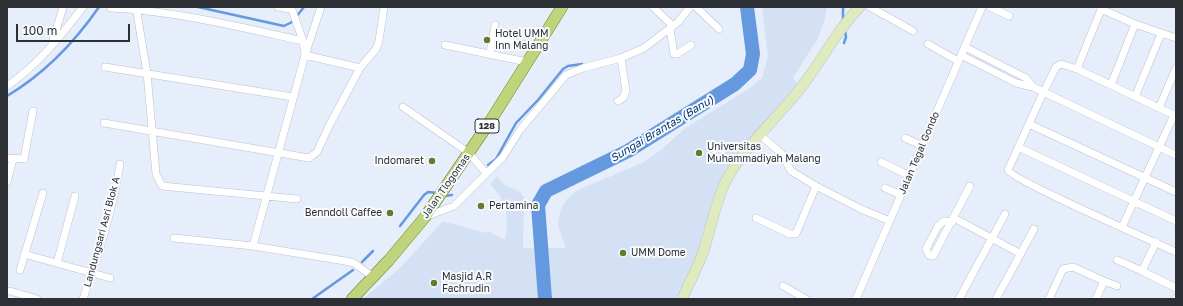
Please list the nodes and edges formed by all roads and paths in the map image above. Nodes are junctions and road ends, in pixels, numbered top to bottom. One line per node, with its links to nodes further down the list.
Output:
1 (63, 7): 33 (street)
2 (83, 7): 33 (street)
3 (278, 7): 17 (street)
4 (321, 7): 35 (street)
5 (384, 7): 40 (street)
6 (562, 7): 31 (main road, Jalan Tlogomas)
7 (653, 7): 19 (street)
8 (690, 7): 19 (street)
9 (696, 7): 22 (street)
10 (860, 7): 58 (main road)
11 (870, 7): 23 (street)
12 (982, 7): 32 (street, Jalan Tegal Gondo)
13 (990, 7): 18 (street)
14 (111, 8): 15 (street)
15 (137, 8): 27 (street); 43 (street)
16 (1102, 8): 20 (street); 42 (street)
17 (291, 9): 27 (street)
18 (1009, 16)
19 (669, 23): 30 (street); 36 (street)
20 (1135, 24): 24 (street); 44 (street)
21 (495, 25): 25 (street)
22 (719, 29)
23 (912, 31)
24 (1161, 34): 26 (street); 48 (street)
25 (494, 38): 31 (street); 34 (street)
26 (1176, 38)
27 (303, 41): 35 (street)
28 (928, 44): 37 (street)
29 (446, 45): 34 (street)
30 (691, 45)
31 (536, 47): 38 (main road, Jalan Tlogomas)
32 (965, 47): 37 (street, Jalan Tegal Gondo); 46 (street)
33 (51, 48): 45 (street)
34 (490, 53): 38 (street)
35 (305, 55): 40 (street); 49 (street)
36 (621, 58): 50 (street); 69 (street)
37 (959, 58): 46 (street); 60 (street, Jalan Tegal Gondo)
38 (527, 62): 64 (main road, Jalan Tlogomas / 128)
39 (105, 67): 43 (street)
40 (360, 68): 63 (street)
41 (1176, 68): 52 (street)
42 (1077, 69): 44 (street); 47 (street)
43 (147, 73): 49 (street); 57 (street)
44 (1111, 85): 48 (street)
45 (7, 86)
46 (1033, 87): 47 (street)
47 (1042, 93): 56 (street); 62 (street)
48 (1135, 97): 52 (street)
49 (293, 98): 63 (street)
50 (618, 101)
51 (403, 107): 64 (street)
52 (1160, 108): 54 (street)
53 (33, 111): 66 (street)
54 (1175, 115): 62 (street)
55 (104, 123): 57 (street)
56 (1029, 124): 61 (street); 71 (street)
57 (154, 132): 63 (street); 78 (street)
58 (760, 135): 73 (street); 113 (main road)
59 (905, 138): 60 (street)
60 (923, 146): 70 (street, Jalan Tegal Gondo)
61 (1018, 147): 82 (street); 89 (street)
62 (1160, 147): 65 (street); 71 (street)
63 (278, 152): 78 (street)
64 (469, 153): 69 (street); 84 (main road, Jalan Tlogomas / 128)
65 (1176, 155)
66 (10, 158): 72 (street)
67 (881, 162): 70 (street)
68 (120, 164): 102 (street, Landungsari Asri Blok A)
69 (486, 173): 84 (street)
70 (910, 176): 79 (street, Jalan Tegal Gondo)
71 (1145, 178): 76 (street); 82 (street)
72 (7, 182)
73 (816, 186): 85 (street); 88 (street)
74 (970, 186): 86 (street)
75 (885, 188): 79 (street)
76 (1176, 192)
77 (42, 193): 96 (street)
78 (265, 195): 81 (street); 94 (street)
79 (901, 195): 88 (street, Jalan Tegal Gondo)
80 (75, 196): 99 (street)
81 (296, 199)
82 (1133, 201): 87 (street); 89 (street)
83 (1005, 214): 92 (street)
84 (425, 217): 103 (main road, Jalan Tlogomas / 128)
85 (756, 218)
86 (953, 220): 86 (street); 92 (street)
87 (1176, 221)
88 (890, 222): 115 (street, Jalan Tegal Gondo)
89 (1122, 227): 93 (street)
90 (1034, 229): 97 (street)
91 (174, 238): 94 (street)
92 (991, 238): 97 (street); 116 (street)
93 (1156, 242): 95 (street); 101 (street)
94 (253, 246): 103 (street)
95 (1176, 252)
96 (24, 254): 99 (street); 100 (street)
97 (1021, 254): 117 (street)
98 (1117, 260): 101 (street)
99 (57, 263): 102 (street)
100 (20, 270)
101 (1142, 271): 108 (street)
102 (92, 274): 104 (street); 111 (street, Landungsari Asri Blok A)
103 (373, 277): 112 (main road, Jalan Tlogomas / 128)
104 (110, 278)
105 (1104, 281): 107 (street); 118 (street); 119 (street)
106 (783, 286): 114 (street)
107 (1117, 286)
108 (1176, 288)
109 (10, 291): 110 (street)
110 (37, 299)
111 (83, 299)
112 (352, 299)
113 (682, 299)
114 (806, 299)
115 (856, 299)
116 (959, 299)
117 (996, 299)
118 (1049, 299)
119 (1096, 299)

